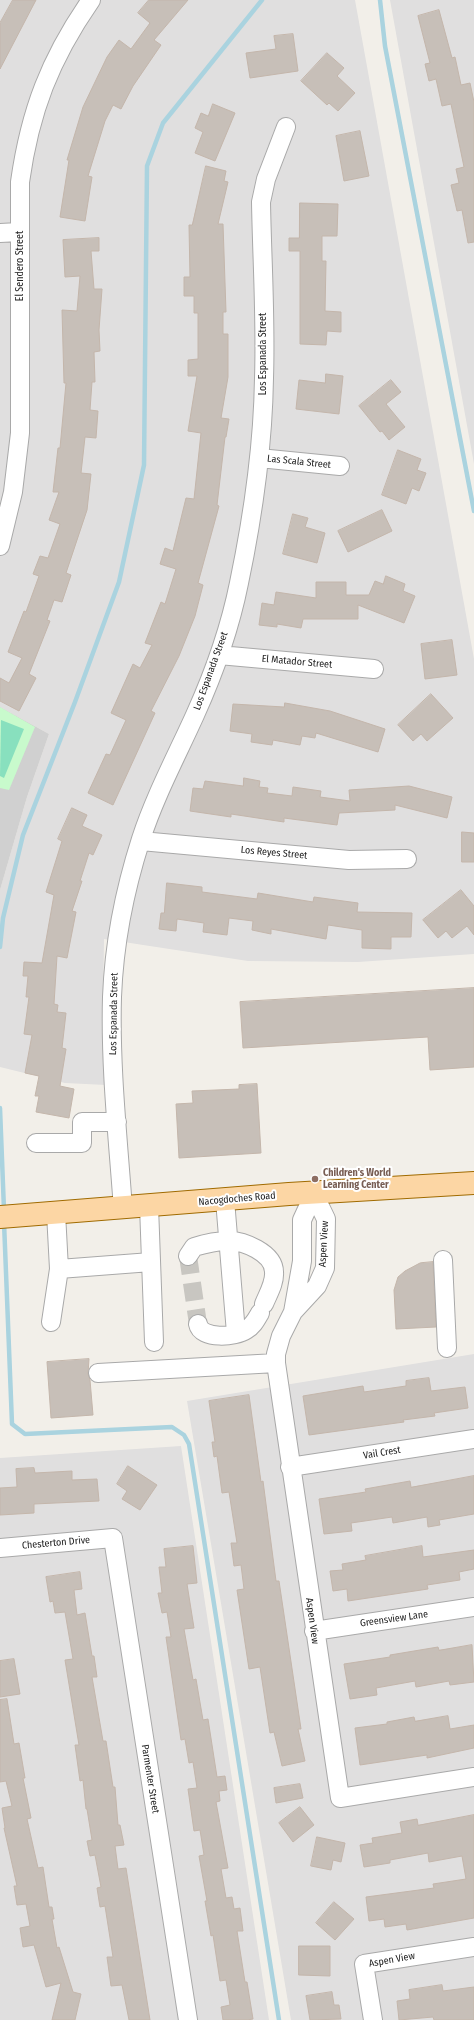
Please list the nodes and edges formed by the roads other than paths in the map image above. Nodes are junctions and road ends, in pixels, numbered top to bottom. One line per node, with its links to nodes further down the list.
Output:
1 (91, 0): 3 (street, El Sendero Street)
2 (286, 127): 5 (street, Los Espanada Street)
3 (19, 232): 4 (street); 7 (street, El Sendero Street)
4 (0, 233)
5 (259, 458): 6 (street, Las Scala Street); 8 (street, Los Espanada Street)
6 (340, 466)
7 (0, 546)
8 (219, 655): 9 (street, El Matador Street); 10 (street, Los Espanada Street)
9 (374, 669)
10 (141, 840): 11 (street, Los Reyes Street); 12 (street, Los Espanada Street)
11 (407, 859)
12 (117, 1122): 13 (street); 18 (street, Los Espanada Street)
13 (36, 1143)
14 (474, 1183): 15 (main road, Nacogdoches Road)
15 (314, 1194): 16 (main road, Nacogdoches Road); 26 (street, Aspen View); 26 (street, Aspen View)
16 (225, 1200): 17 (main road, Nacogdoches Road); 21 (street)
17 (149, 1206): 18 (main road, Nacogdoches Road); 24 (street)
18 (123, 1208): 19 (main road, Nacogdoches Road)
19 (49, 1213): 20 (main road, Nacogdoches Road); 25 (street)
20 (0, 1217)
21 (228, 1240): 22 (street); 27 (street); 27 (street)
22 (188, 1256)
23 (443, 1260): 31 (street)
24 (151, 1262): 25 (street); 30 (street)
25 (59, 1269): 28 (street)
26 (293, 1312): 32 (street, Aspen View)
27 (254, 1315): 29 (street)
28 (51, 1322)
29 (198, 1324)
30 (154, 1342)
31 (447, 1348)
32 (276, 1364): 33 (street); 35 (street, Aspen View)
33 (98, 1373)
34 (474, 1439): 35 (street, Vail Crest)
35 (290, 1467): 39 (street, Aspen View)
36 (113, 1538): 37 (street, Chesterton Drive); 42 (street, Parmenter Street)
37 (0, 1548)
38 (474, 1607): 39 (street, Greensview Lane)
39 (314, 1630): 40 (street, Aspen View)
40 (474, 1777)
41 (474, 1947): 43 (street, Aspen View)
42 (188, 2020)
43 (373, 2020)

